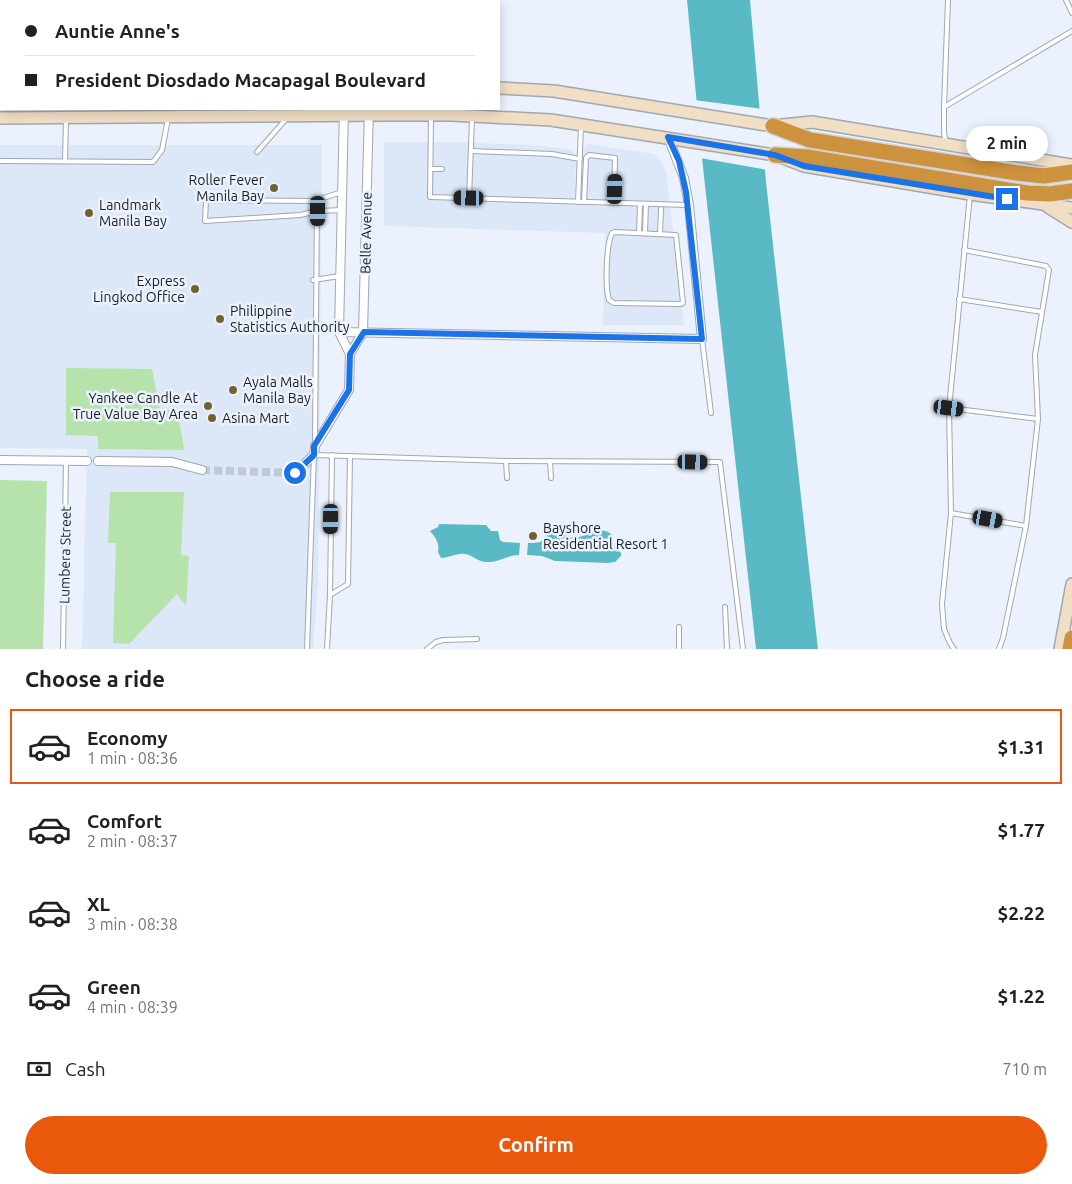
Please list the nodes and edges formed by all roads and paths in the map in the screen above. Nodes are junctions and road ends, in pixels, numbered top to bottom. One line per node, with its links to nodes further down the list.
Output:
1 (948, 0): 6 (lane)
2 (1066, 0): 3 (lane)
3 (1072, 13)
4 (1072, 31): 6 (lane)
5 (500, 88): 16 (main road)
6 (944, 107): 18 (lane)
7 (344, 112): 8 (main road); 9 (main road); 32 (street, Belle Avenue)
8 (369, 112): 10 (main road); 57 (street, Belle Avenue)
9 (290, 115): 12 (main road); 20 (lane)
10 (432, 115): 11 (main road); 26 (lane)
11 (472, 116): 15 (main road); 19 (lane)
12 (168, 117): 14 (main road); 24 (lane)
13 (0, 118): 14 (main road)
14 (66, 118): 24 (lane)
15 (582, 124): 17 (main road); 22 (lane)
16 (770, 126): 18 (main road); 30 (highway)
17 (668, 137): 21 (main road); 41 (street)
18 (946, 143): 25 (main road)
19 (471, 151): 22 (lane); 29 (lane)
20 (257, 152)
21 (773, 155): 31 (highway); 33 (main road)
22 (580, 159): 36 (lane)
23 (0, 160): 24 (lane)
24 (65, 161)
25 (1072, 164)
26 (431, 169): 27 (lane); 34 (lane)
27 (442, 169)
28 (463, 170): 29 (lane)
29 (470, 170): 34 (lane)
30 (1072, 172)
31 (1072, 191)
32 (342, 192): 35 (lane); 45 (street, Belle Avenue)
33 (970, 194): 42 (main road); 51 (lane)
34 (469, 198): 36 (lane)
35 (318, 200): 46 (lane); 46 (lane)
36 (578, 202): 37 (lane)
37 (584, 202): 38 (lane); 38 (lane)
38 (614, 203): 39 (lane)
39 (640, 204): 40 (lane); 48 (lane)
40 (646, 204): 41 (lane); 49 (lane)
41 (689, 205): 58 (street)
42 (1045, 205): 43 (main road); 47 (main road)
43 (1072, 208)
44 (660, 209): 50 (lane)
45 (342, 210): 46 (lane); 52 (street, Belle Avenue)
46 (318, 211): 53 (lane)
47 (1072, 222)
48 (639, 233): 49 (lane); 50 (lane)
49 (645, 233): 50 (lane)
50 (660, 234)
51 (964, 250): 54 (lane); 55 (lane)
52 (340, 276): 53 (lane); 56 (street, Belle Avenue)
53 (315, 280): 63 (lane)
54 (959, 299): 55 (lane); 60 (lane)
55 (1042, 312): 62 (lane)
56 (339, 332): 57 (street); 59 (street, Belle Avenue)
57 (364, 332): 58 (street); 59 (street)
58 (702, 339): 61 (lane)
59 (350, 354): 63 (street, Belle Avenue)
60 (949, 408): 62 (lane); 77 (lane)
61 (711, 413)
62 (1038, 419): 78 (lane)
63 (314, 446): 64 (street)
64 (314, 455): 65 (lane); 74 (street); 86 (lane)
65 (332, 455): 66 (lane); 80 (lane)
66 (350, 456): 71 (lane); 80 (lane)
67 (0, 460): 68 (street)
68 (66, 461): 69 (street); 85 (lane, Lumbera Street)
69 (87, 461)
70 (98, 461): 73 (street)
71 (506, 461): 72 (lane); 75 (lane)
72 (550, 461): 76 (lane); 91 (lane)
73 (202, 470)
74 (295, 473)
75 (506, 478)
76 (552, 478)
77 (950, 513): 78 (lane); 92 (lane)
78 (1026, 526): 93 (lane)
79 (1072, 584): 84 (main road)
80 (330, 595): 87 (lane)
81 (725, 607): 90 (lane)
82 (679, 627): 89 (lane)
83 (477, 639): 88 (lane)
84 (1068, 645)
85 (63, 649)
86 (307, 649)
87 (327, 649)
88 (426, 649)
89 (679, 649)
90 (727, 649)
91 (743, 649)
92 (954, 649)
93 (999, 649)

